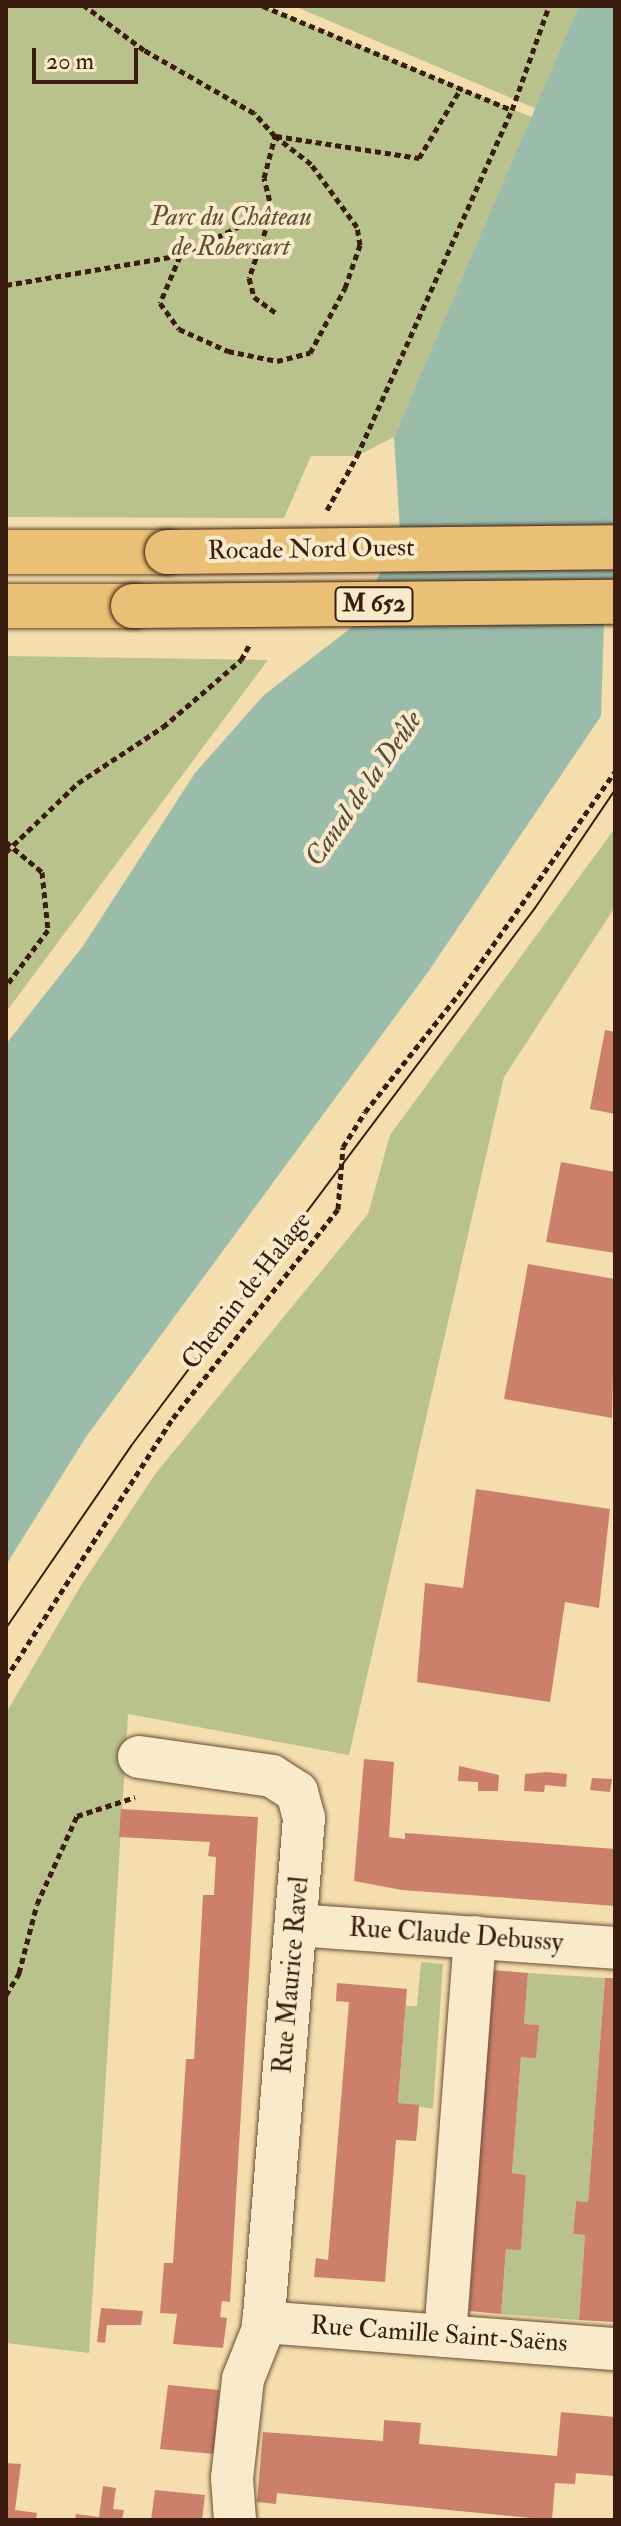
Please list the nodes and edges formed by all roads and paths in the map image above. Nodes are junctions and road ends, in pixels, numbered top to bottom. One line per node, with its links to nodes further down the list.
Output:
1 (85, 6): 6 (path)
2 (263, 6): 4 (path)
3 (549, 6): 5 (path)
4 (461, 88): 5 (path); 6 (path)
5 (512, 110): 11 (path)
6 (275, 136): 7 (path); 8 (path)
7 (272, 210): 8 (path); 10 (path)
8 (181, 255): 9 (path)
9 (6, 285)
10 (277, 314)
11 (319, 524)
12 (615, 547): 13 (highway, Rocade Nord Ouest / M 652, bridge)
13 (6, 552)
14 (615, 602): 15 (highway, Rocade Nord Ouest / M 652, bridge)
15 (6, 606)
16 (256, 633): 18 (path)
17 (615, 772): 21 (path, Chemin de Halage)
18 (9, 843): 19 (path); 20 (path)
19 (6, 852)
20 (6, 986)
21 (6, 1678)
22 (139, 1757): 23 (street, Rue Maurice Ravel); 26 (path)
23 (296, 1925): 24 (street, Rue Claude Debussy); 27 (street, Rue Maurice Ravel)
24 (475, 1937): 25 (street, Rue Claude Debussy); 28 (street)
25 (615, 1948)
26 (6, 1995)
27 (263, 2322): 28 (street, Rue Camille Saint-Saëns); 30 (street, Rue Maurice Ravel)
28 (445, 2336): 29 (street, Rue Camille Saint-Saëns)
29 (615, 2349)
30 (235, 2520)

